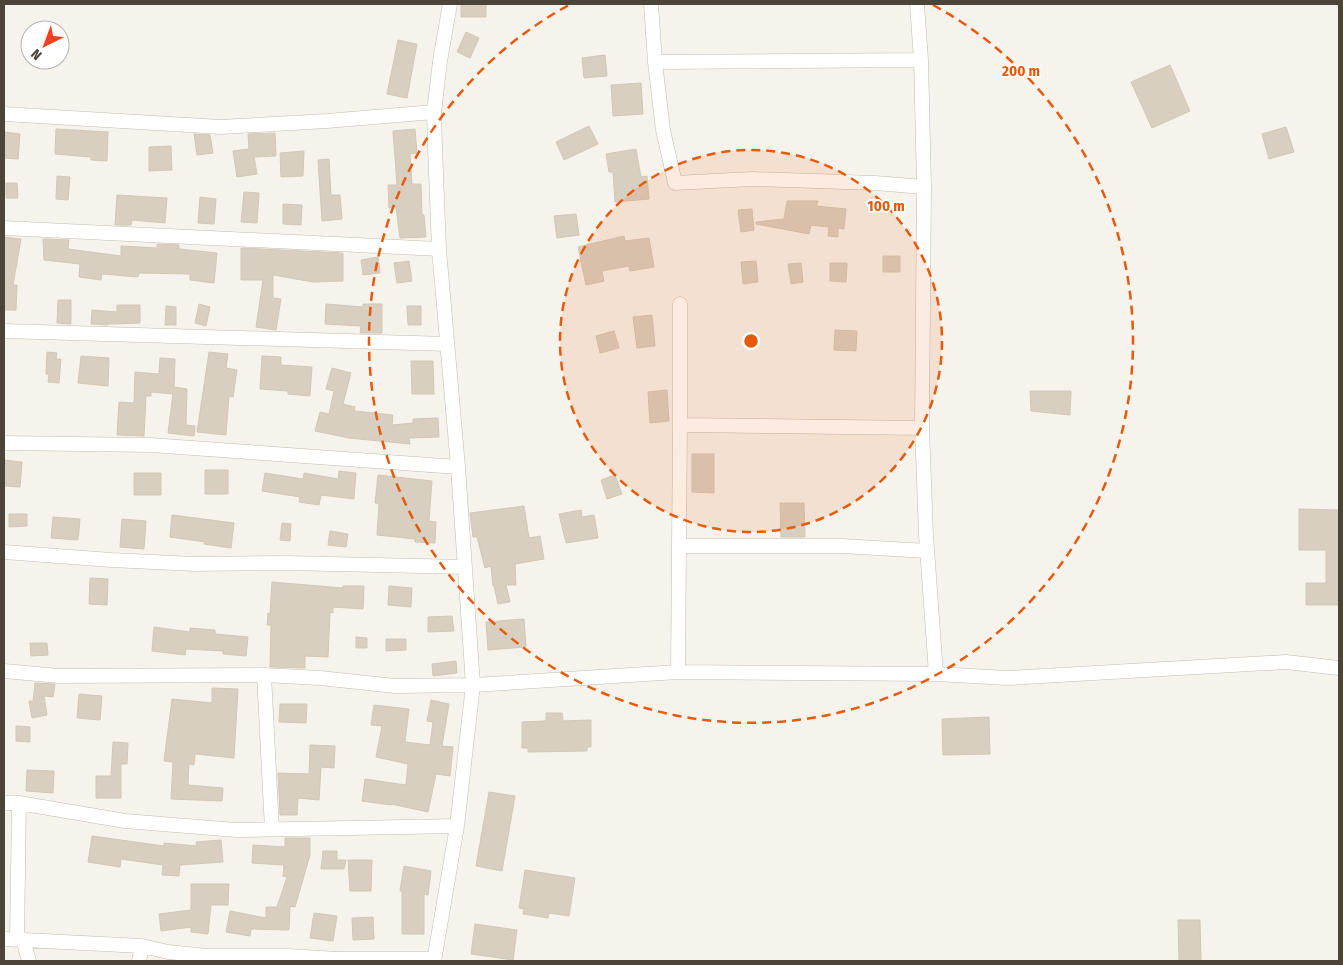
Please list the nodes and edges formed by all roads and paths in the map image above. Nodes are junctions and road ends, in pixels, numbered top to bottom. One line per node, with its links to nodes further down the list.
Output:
1 (450, 4): 6 (street)
2 (651, 4): 5 (street)
3 (918, 4): 4 (street)
4 (921, 60): 5 (street); 8 (street)
5 (655, 62): 8 (street)
6 (434, 112): 7 (street); 10 (street)
7 (4, 114)
8 (924, 187): 15 (street)
9 (4, 228): 10 (street)
10 (439, 249): 13 (street)
11 (680, 304): 14 (street)
12 (4, 331): 13 (street)
13 (447, 344): 17 (street)
14 (680, 425): 15 (street); 18 (street)
15 (922, 428): 19 (street)
16 (4, 443): 17 (street)
17 (458, 467): 21 (street)
18 (680, 546): 19 (street); 24 (street)
19 (927, 551): 25 (street)
20 (4, 552): 21 (street)
21 (465, 567): 27 (street)
22 (1339, 668): 25 (street)
23 (4, 671): 26 (street)
24 (678, 672): 25 (street); 27 (street)
25 (936, 674)
26 (264, 675): 27 (street); 31 (street)
27 (473, 685): 30 (street)
28 (4, 803): 29 (street)
29 (19, 804): 31 (street); 32 (street)
30 (457, 826): 31 (street); 37 (street)
31 (272, 829)
32 (15, 939): 33 (street); 38 (street)
33 (142, 946): 34 (street); 39 (street)
34 (168, 956): 35 (street)
35 (244, 959): 36 (street)
36 (338, 960): 37 (street)
37 (434, 960)
38 (29, 961)
39 (139, 961)

